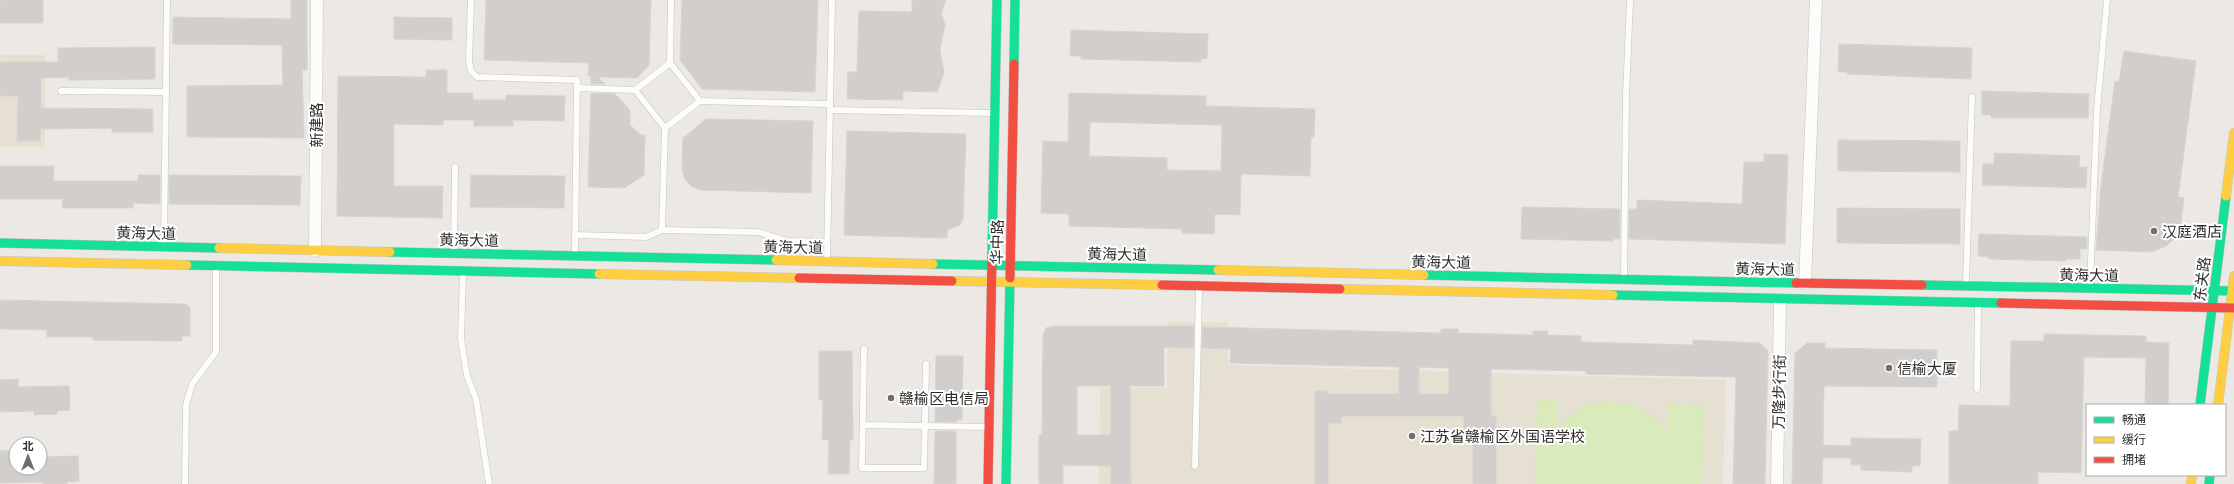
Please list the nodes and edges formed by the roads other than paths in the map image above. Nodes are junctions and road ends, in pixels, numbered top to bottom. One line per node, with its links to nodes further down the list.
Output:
1 (167, 0): 15 (lane)
2 (317, 0): 28 (street, 新建路)
3 (471, 0): 12 (lane)
4 (671, 0): 11 (lane)
5 (832, 0): 18 (lane)
6 (997, 0): 19 (main road, 华中路)
7 (1015, 0): 35 (main road, 华中路)
8 (1630, 0): 38 (lane)
9 (1816, 0): 41 (street)
10 (2107, 0): 44 (lane)
11 (670, 63): 13 (lane); 17 (lane)
12 (577, 88): 13 (lane); 24 (lane)
13 (635, 90): 20 (lane)
14 (60, 91): 15 (lane)
15 (166, 92): 27 (lane)
16 (1972, 97): 42 (lane)
17 (700, 101): 18 (lane); 20 (lane)
18 (830, 107): 19 (lane); 25 (lane)
19 (996, 113): 34 (main road, 华中路)
20 (665, 128): 23 (lane)
21 (2234, 133): 45 (main road, 东关路)
22 (455, 168): 29 (lane)
23 (662, 230): 24 (lane); 25 (lane)
24 (575, 235): 30 (lane)
25 (828, 242): 32 (lane)
26 (0, 244): 27 (main road, 黄海大道)
27 (164, 247): 28 (main road, 黄海大道)
28 (315, 250): 29 (main road, 黄海大道)
29 (454, 254): 30 (main road, 黄海大道)
30 (575, 256): 32 (main road, 黄海大道)
31 (0, 261): 33 (main road, 黄海大道)
32 (827, 262): 34 (main road, 黄海大道)
33 (216, 266): 36 (main road, 黄海大道); 60 (lane)
34 (993, 266): 35 (main road, 黄海大道); 39 (main road, 华中路)
35 (1011, 266): 38 (main road, 黄海大道); 40 (main road, 华中路)
36 (463, 271): 39 (main road, 黄海大道); 61 (lane)
37 (2234, 276): 46 (main road, 东关路)
38 (1624, 280): 41 (main road, 黄海大道)
39 (993, 282): 40 (main road, 黄海大道); 58 (main road, 华中路)
40 (1010, 283): 43 (main road, 黄海大道); 63 (main road, 华中路)
41 (1805, 283): 42 (main road, 黄海大道)
42 (1966, 286): 44 (main road, 黄海大道)
43 (1199, 287): 47 (main road, 黄海大道); 59 (lane)
44 (2089, 289): 45 (main road, 黄海大道)
45 (2214, 291): 46 (main road, 黄海大道); 49 (main road, 东关路)
46 (2233, 291): 50 (main road, 东关路)
47 (1780, 300): 48 (main road, 黄海大道); 64 (street, 万隆步行街)
48 (1978, 303): 49 (main road, 黄海大道); 53 (lane)
49 (2212, 308): 50 (main road, 黄海大道); 54 (main road, 东关路)
50 (2232, 308): 55 (main road, 东关路)
51 (864, 349): 56 (lane)
52 (926, 364): 57 (lane)
53 (1977, 390)
54 (2200, 404)
55 (2218, 404)
56 (863, 425): 57 (lane); 57 (lane)
57 (925, 426): 58 (lane)
58 (989, 427): 62 (main road, 华中路)
59 (1195, 466)
60 (185, 484)
61 (489, 484)
62 (988, 484)
63 (1006, 484)
64 (1777, 484)

